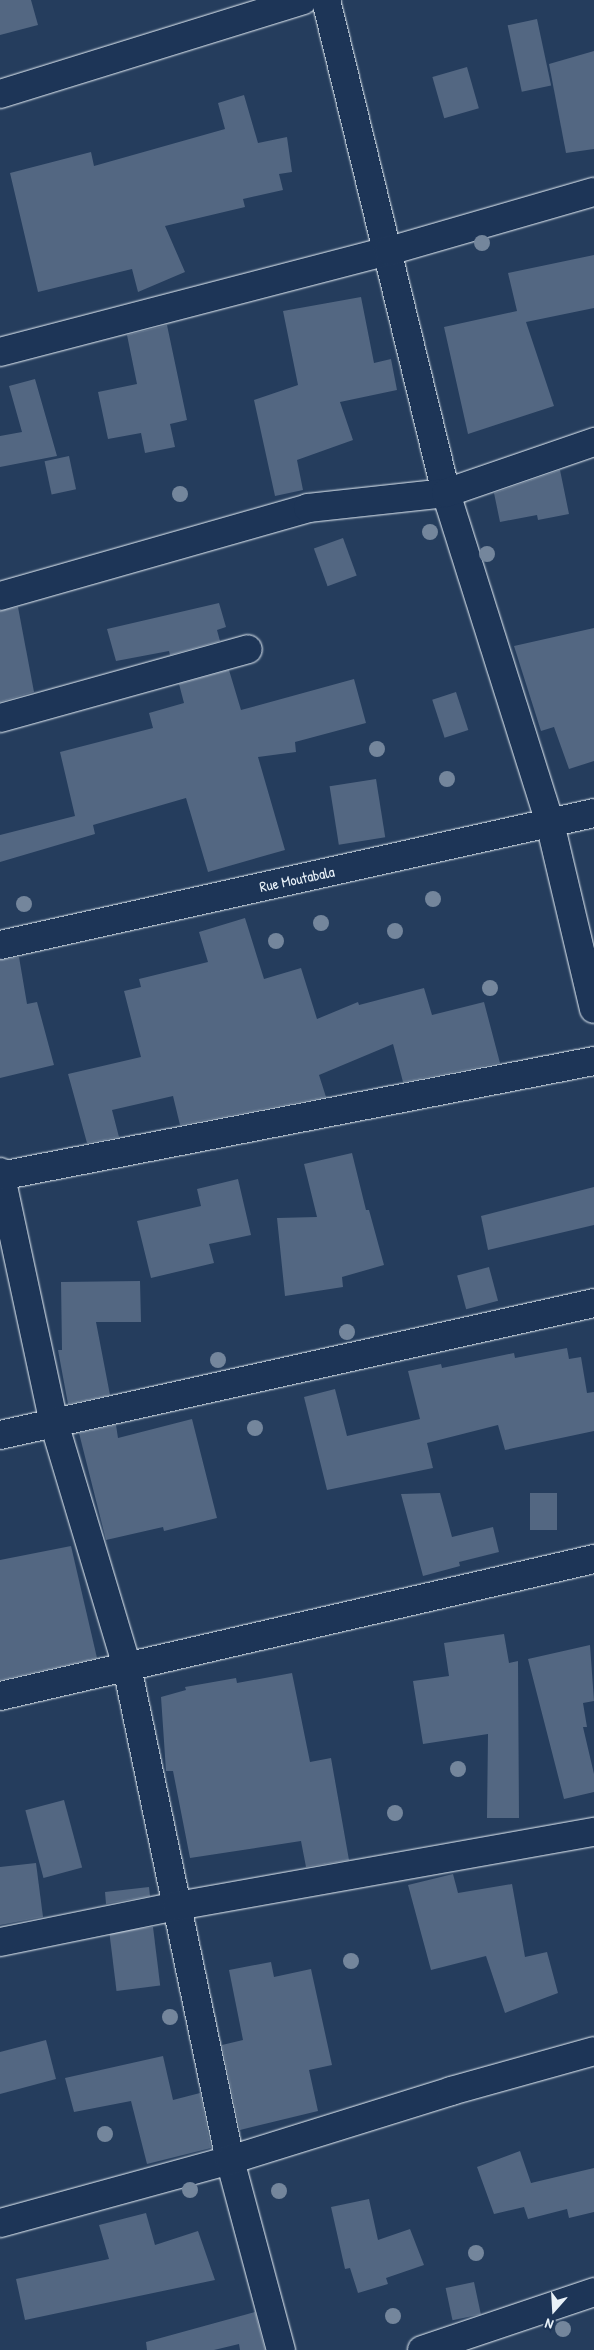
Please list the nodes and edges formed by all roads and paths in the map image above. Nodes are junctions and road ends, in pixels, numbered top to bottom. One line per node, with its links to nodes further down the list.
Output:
1 (303, 0): 3 (street)
2 (326, 0): 5 (street)
3 (0, 94)
4 (594, 192): 5 (street)
5 (389, 250): 6 (street); 8 (street)
6 (0, 352)
7 (594, 442): 8 (street)
8 (446, 493): 9 (street); 13 (street)
9 (0, 596)
10 (248, 648): 11 (street)
11 (0, 718)
12 (594, 813): 13 (street, Rue Moutabala)
13 (550, 823): 14 (street, Rue Moutabala); 15 (street)
14 (0, 945)
15 (594, 1009)
16 (594, 1061): 17 (street)
17 (0, 1175): 19 (street)
18 (594, 1303): 19 (street)
19 (54, 1423): 20 (street); 22 (street)
20 (0, 1434)
21 (594, 1559): 22 (street)
22 (127, 1667): 23 (street); 25 (street)
23 (0, 1696)
24 (594, 1832): 25 (street)
25 (177, 1906): 26 (street); 28 (street)
26 (0, 1942)
27 (594, 2051): 28 (street)
28 (230, 2160): 29 (street); 31 (street)
29 (0, 2223)
30 (594, 2292): 32 (street)
31 (281, 2350)
32 (422, 2350)

